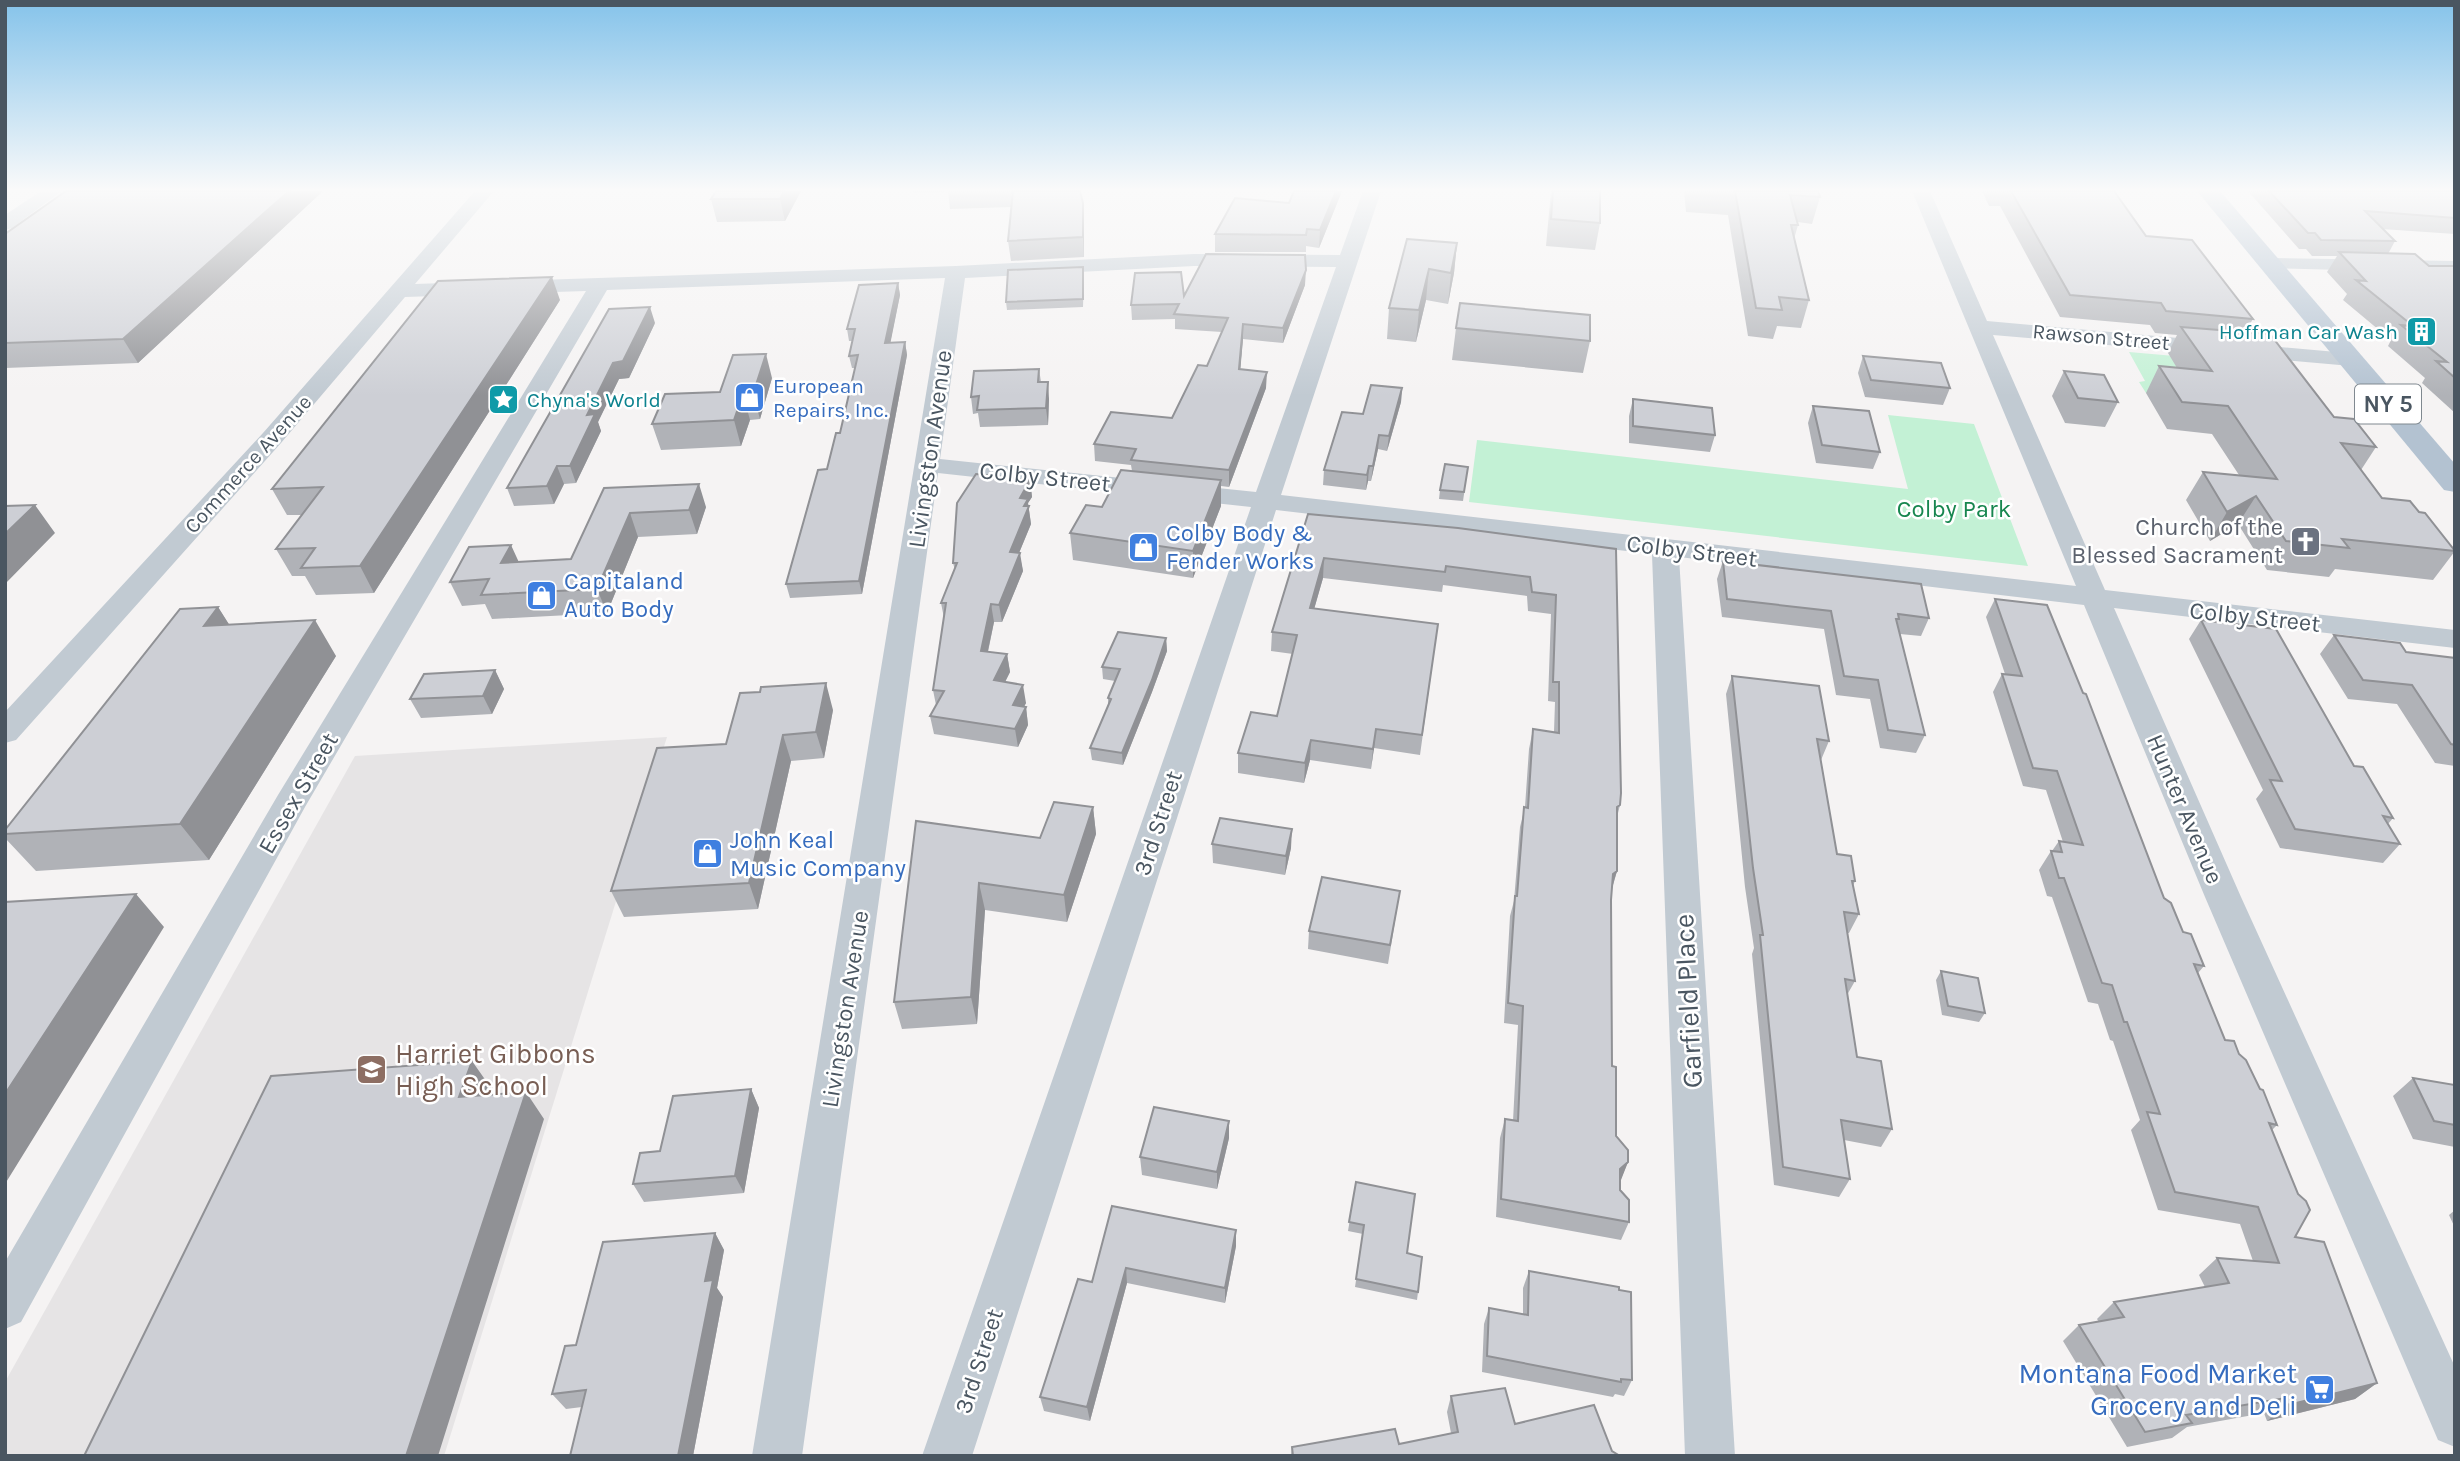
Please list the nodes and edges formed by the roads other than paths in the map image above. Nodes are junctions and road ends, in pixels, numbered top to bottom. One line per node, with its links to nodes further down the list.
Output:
1 (427, 259): 9 (street, Commerce Avenue)
2 (1951, 259): 10 (street, Hunter Avenue)
3 (2266, 259): 5 (main road, NY 5)
4 (1348, 261): 7 (street); 14 (street, 3rd Street)
5 (2270, 264): 6 (street); 11 (main road, NY 5)
6 (2455, 267)
7 (956, 272): 8 (street); 12 (street, Livingston Avenue)
8 (600, 285): 9 (street); 19 (street, Essex Street)
9 (400, 291): 18 (street, Commerce Avenue)
10 (1977, 327): 11 (street, Rawson Street); 16 (street, Hunter Avenue)
11 (2351, 359): 13 (main road, NY 5)
12 (929, 465): 14 (street, Colby Street); 21 (street, Livingston Avenue)
13 (2455, 483)
14 (1267, 501): 15 (street, Colby Street); 22 (street, 3rd Street)
15 (1665, 547): 16 (street, Colby Street); 23 (street, Garfield Place)
16 (2095, 599): 17 (street, Colby Street); 20 (street, Hunter Avenue)
17 (2455, 639)
18 (5, 732)
19 (5, 1306)
20 (2455, 1423)
21 (776, 1456)
22 (947, 1456)
23 (1710, 1456)

